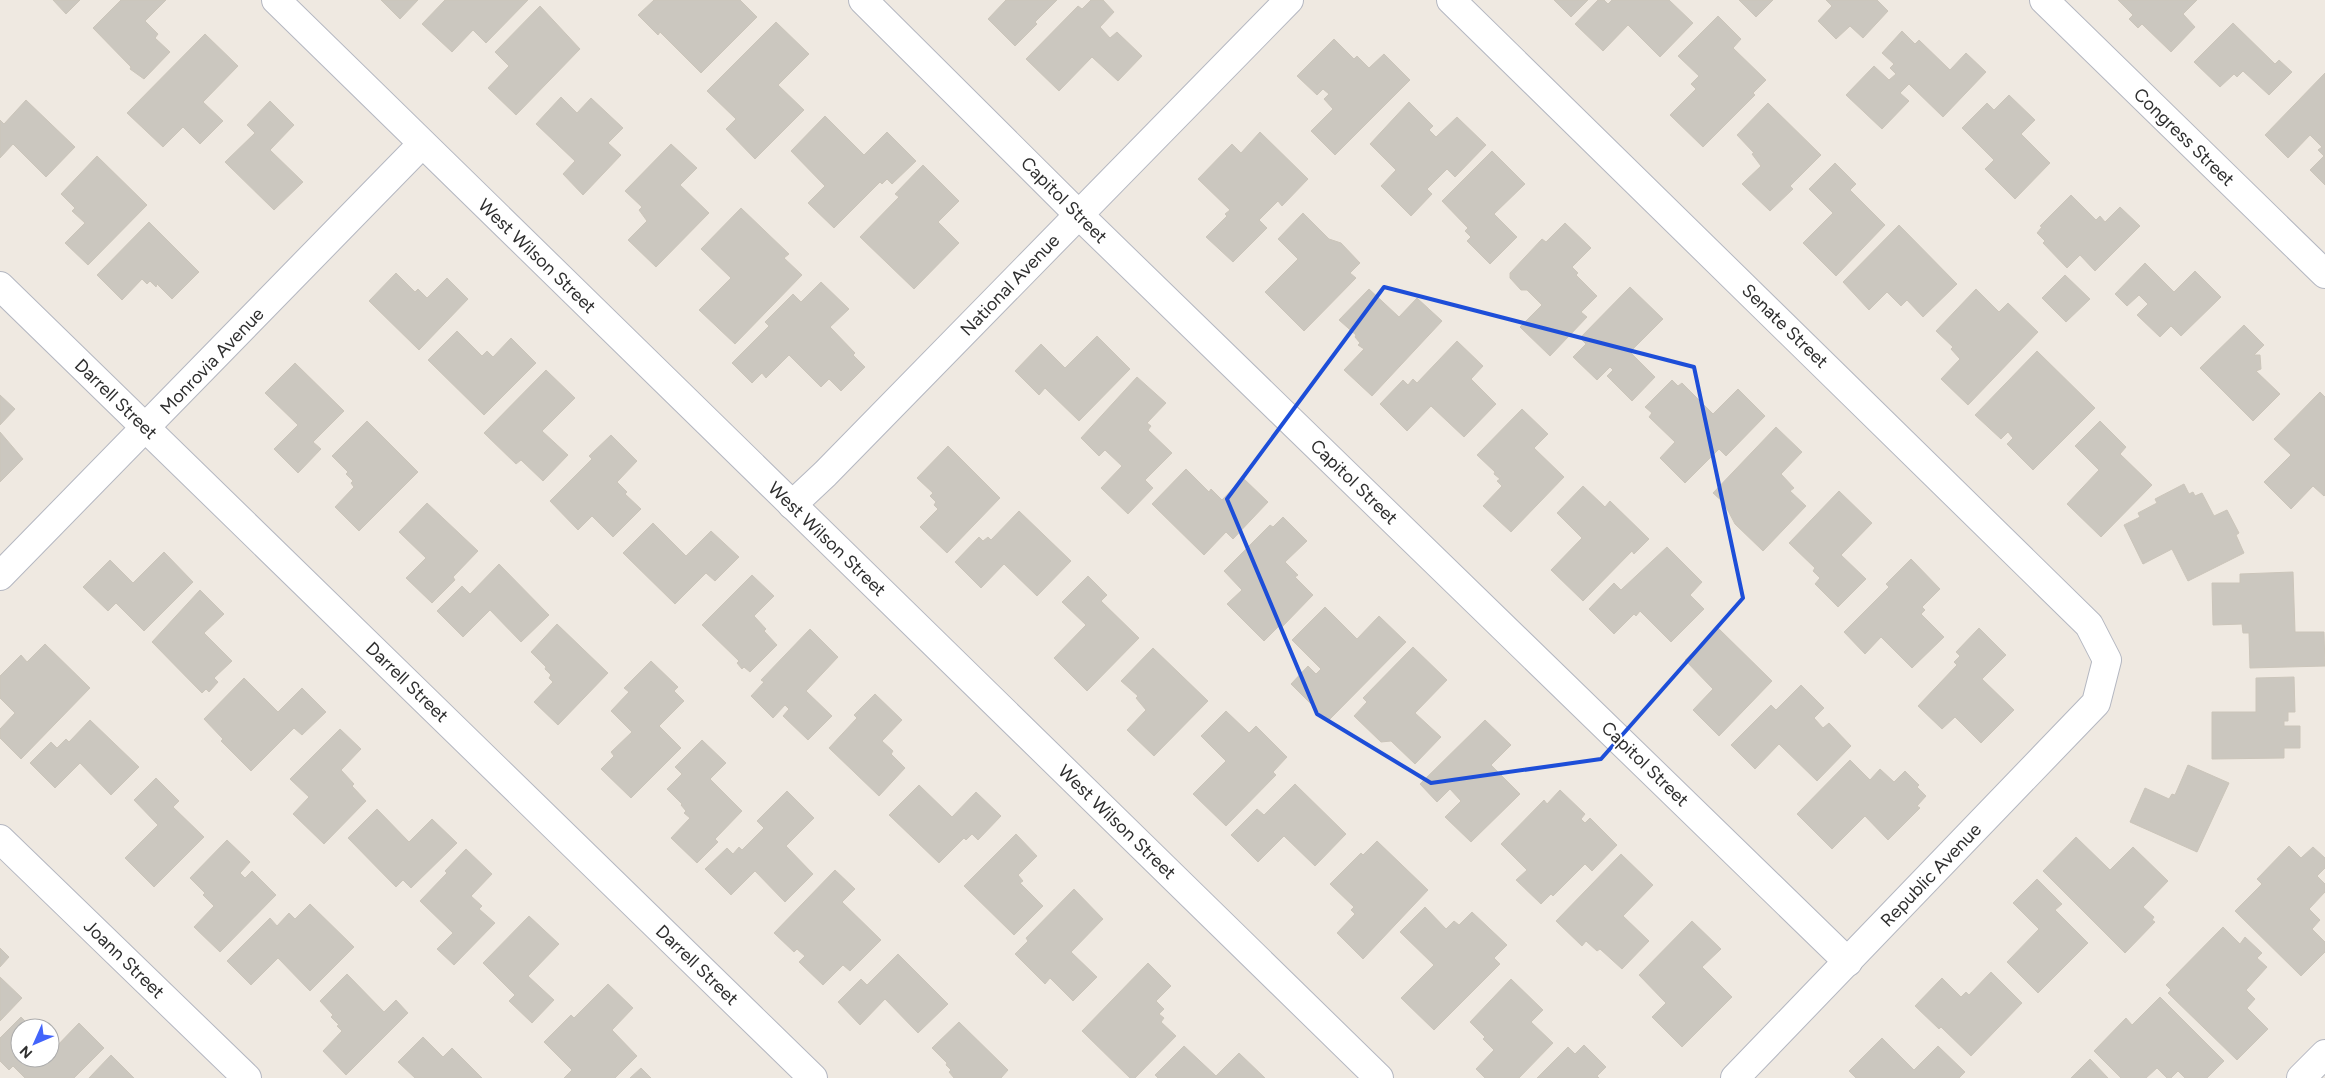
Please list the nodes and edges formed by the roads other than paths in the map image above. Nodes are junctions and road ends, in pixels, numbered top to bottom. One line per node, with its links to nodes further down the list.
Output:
1 (276, 0): 6 (street, West Wilson Street)
2 (863, 0): 7 (street, Capitol Street)
3 (1289, 0): 7 (street, National Avenue)
4 (1451, 0): 13 (street, Senate Street)
5 (2044, 0): 8 (street, Congress Street)
6 (422, 144): 10 (street, Monrovia Avenue); 11 (street, West Wilson Street)
7 (1078, 215): 11 (street, National Avenue); 15 (street, Capitol Street)
8 (2325, 274)
9 (0, 286): 10 (street, Darrell Street)
10 (146, 428): 12 (street, Monrovia Avenue); 18 (street, Darrell Street)
11 (792, 505): 19 (street, West Wilson Street)
12 (0, 576)
13 (2107, 660): 15 (street, Republic Avenue)
14 (0, 839): 17 (street, Joann Street)
15 (1848, 962): 20 (street, Republic Avenue)
16 (2325, 1054): 21 (street)
17 (247, 1078)
18 (813, 1078)
19 (1379, 1078)
20 (1735, 1078)
21 (2301, 1078)

